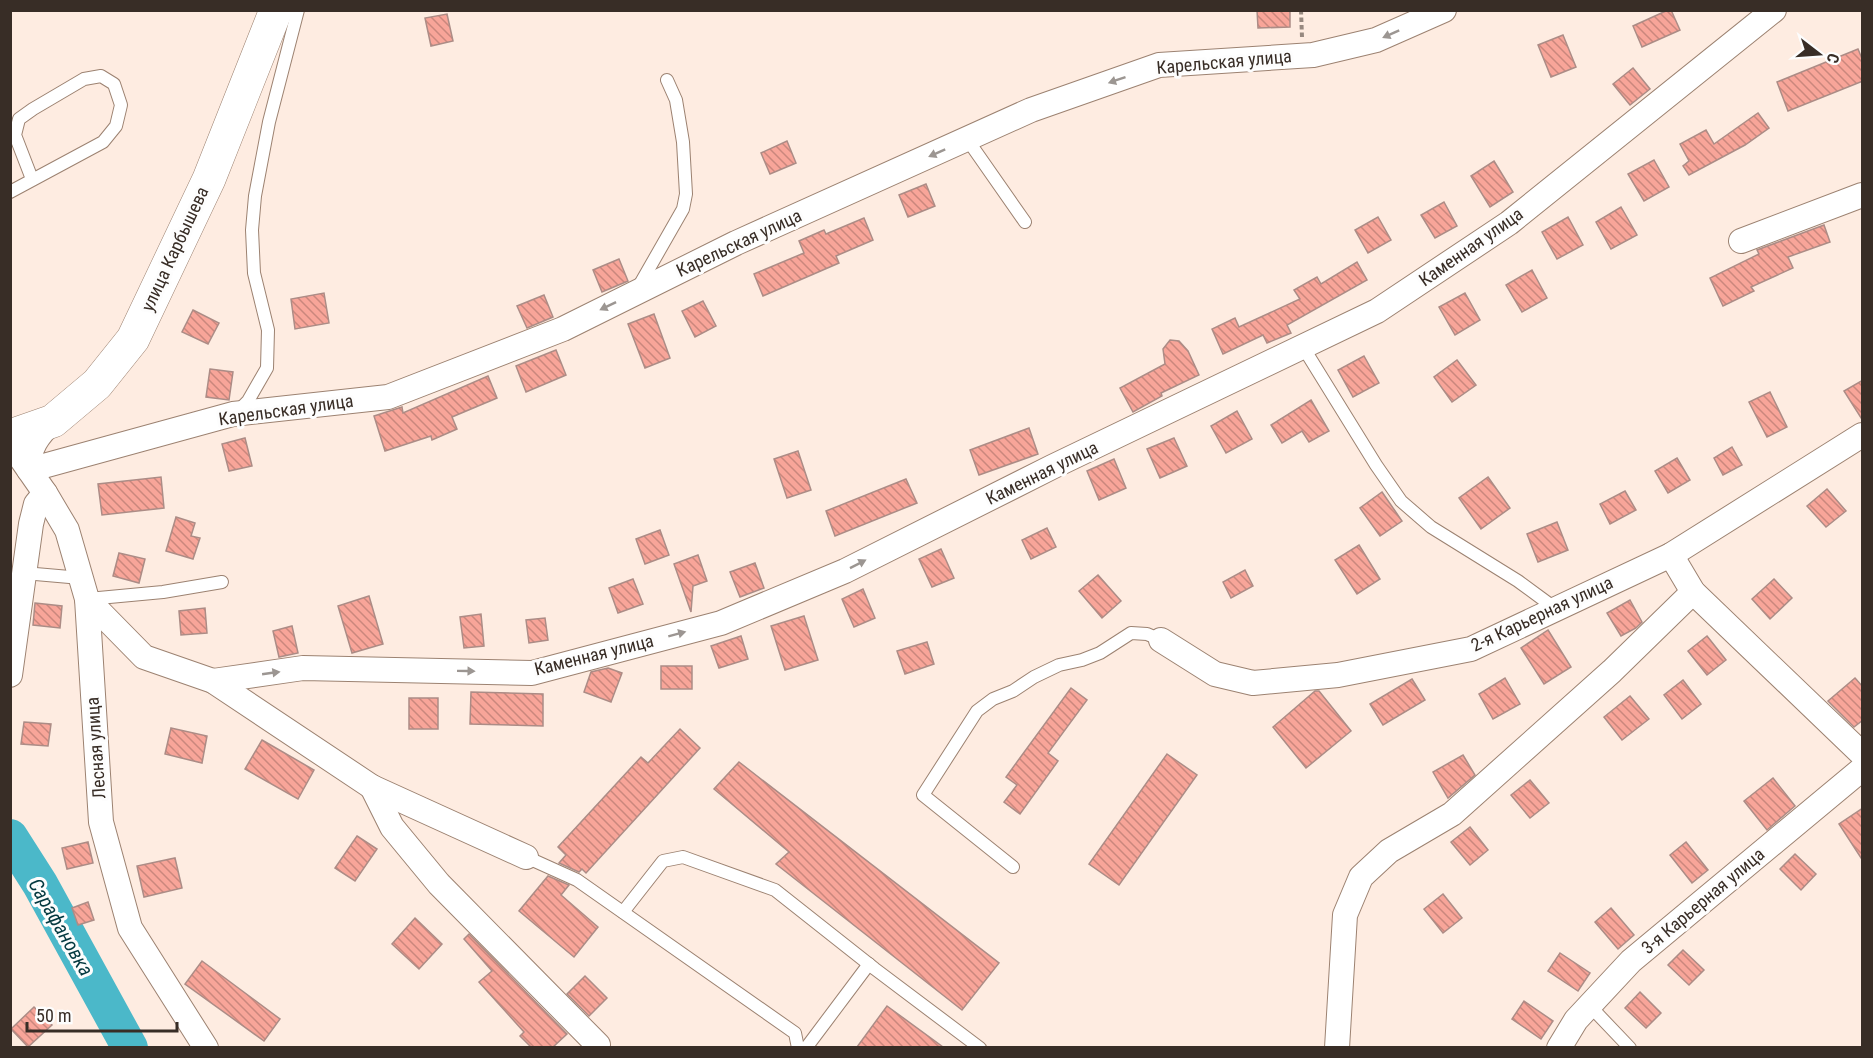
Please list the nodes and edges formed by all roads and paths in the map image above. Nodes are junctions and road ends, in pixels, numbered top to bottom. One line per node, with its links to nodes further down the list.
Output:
1 (276, 10): 15 (main road, улица Карбышева)
2 (298, 10): 14 (lane)
3 (1444, 10): 6 (street, Карельская улица, one-way to 6)
4 (1774, 10): 13 (street, Каменная улица)
5 (667, 80): 12 (lane)
6 (967, 139): 10 (lane); 12 (street, Карельская улица, one-way to 12)
7 (33, 179): 7 (lane); 8 (lane)
8 (10, 192)
9 (1863, 195): 11 (street)
10 (1025, 222)
11 (1741, 242)
12 (636, 293): 14 (street, Карельская улица, one-way to 14)
13 (1303, 347): 26 (lane); 30 (street, Каменная улица, one-way to 13)
14 (233, 414): 19 (street, Карельская улица)
15 (53, 421): 17 (main road, улица Карбышева); 19 (street)
16 (1863, 435): 21 (street, 2-я Карьерная улица)
17 (10, 436)
18 (10, 443): 19 (street, Лесная улица)
19 (29, 470): 20 (street, Лесная улица)
20 (45, 493): 22 (street); 24 (street, Лесная улица)
21 (1671, 555): 25 (street); 26 (street, 2-я Карьерная улица)
22 (24, 573): 24 (lane); 28 (street)
23 (222, 582): 24 (lane)
24 (84, 588): 30 (street); 39 (street, Лесная улица)
25 (1693, 592): 31 (street); 44 (street)
26 (1556, 609): 27 (street, 2-я Карьерная улица)
27 (1161, 640): 35 (lane)
28 (13, 643): 29 (street)
29 (10, 675)
30 (213, 681): 33 (street)
31 (1863, 753)
32 (1863, 769): 38 (street, 3-я Карьерная улица)
33 (372, 787): 34 (street); 40 (street)
34 (526, 857): 36 (lane)
35 (1012, 867)
36 (623, 912): 37 (lane); 41 (lane)
37 (869, 964): 42 (lane); 43 (lane)
38 (1588, 1005): 45 (street, 3-я Карьерная улица); 46 (lane)
39 (206, 1047)
40 (598, 1047)
41 (798, 1047)
42 (806, 1047)
43 (980, 1047)
44 (1337, 1047)
45 (1559, 1047)
46 (1630, 1047)

